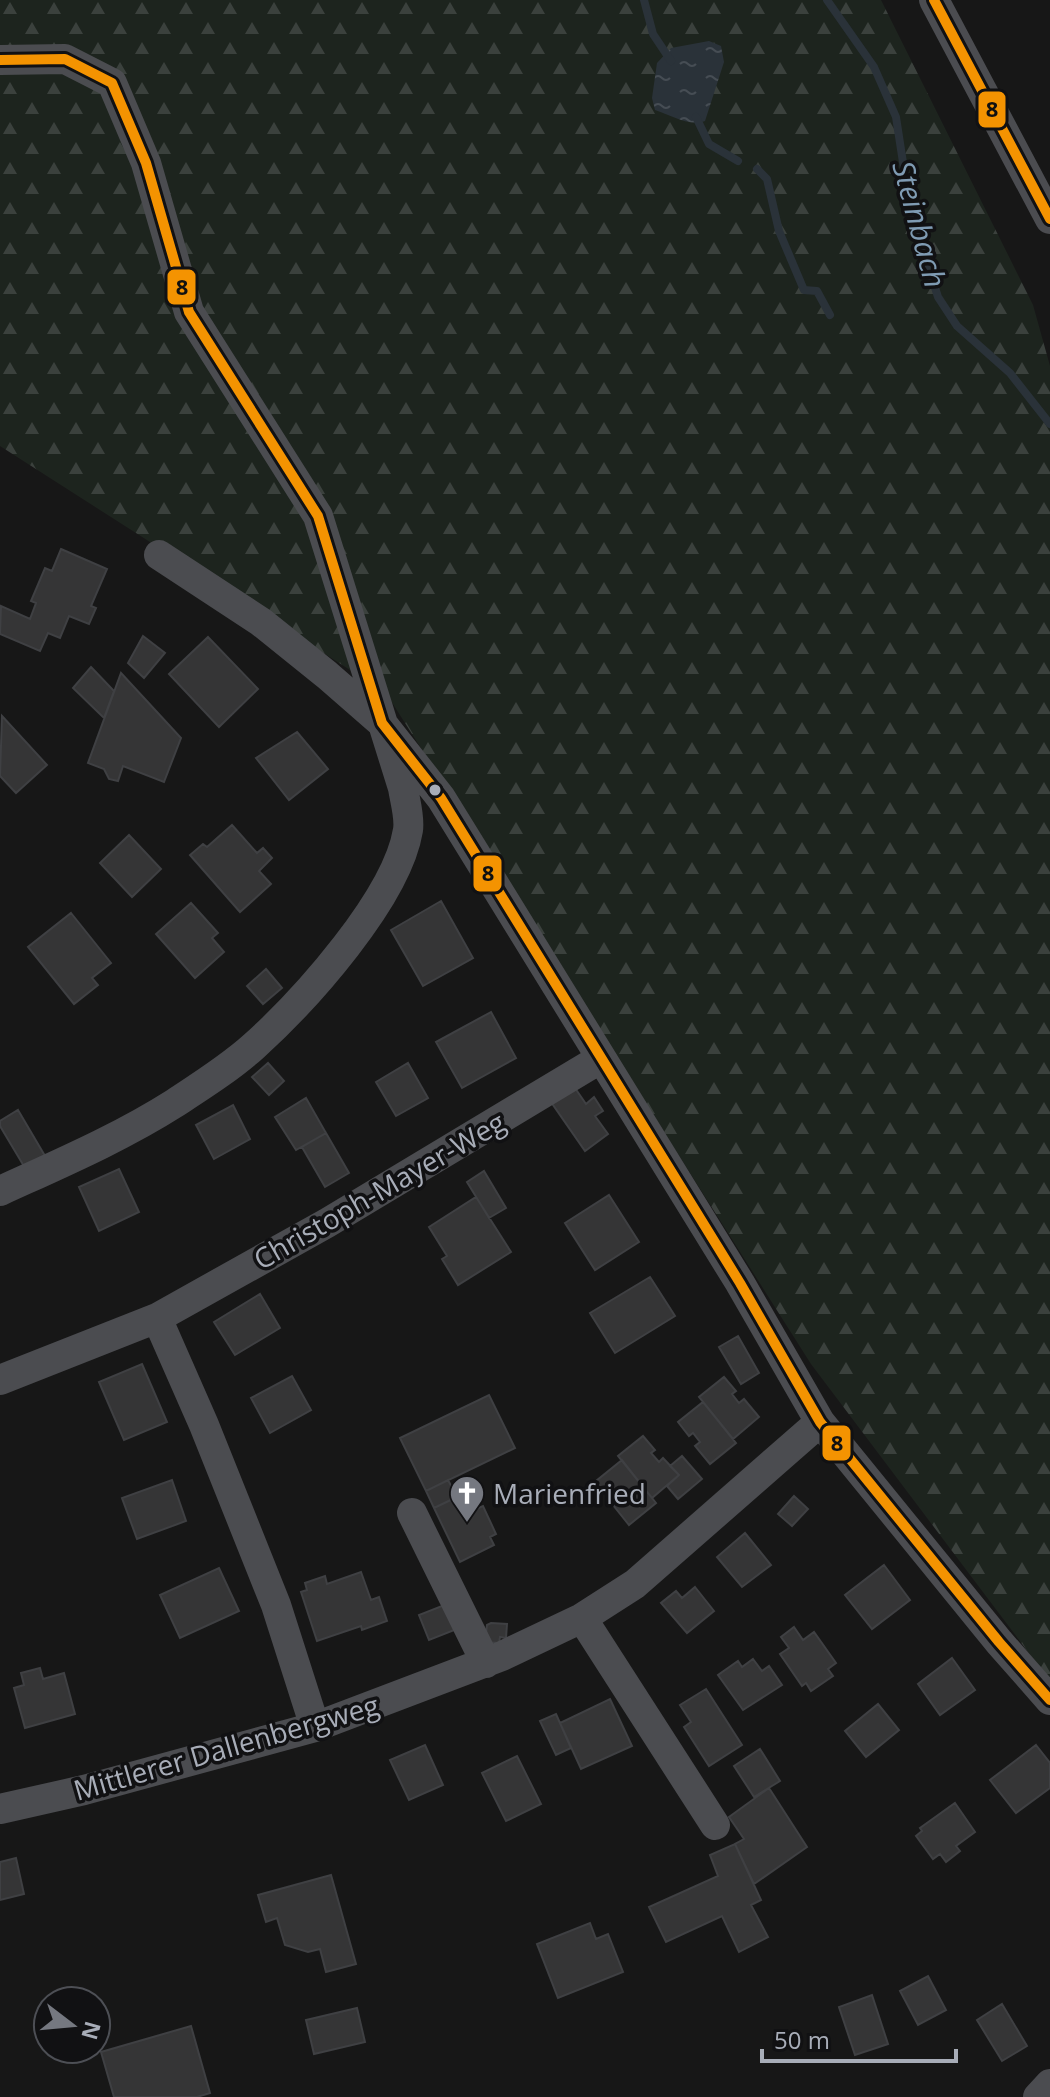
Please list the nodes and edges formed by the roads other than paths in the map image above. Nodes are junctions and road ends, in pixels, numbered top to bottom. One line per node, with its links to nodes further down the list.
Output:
1 (934, 0): 3 (street)
2 (0, 60): 5 (street)
3 (1050, 219)
4 (159, 555): 5 (street)
5 (382, 723): 6 (street); 7 (street)
6 (600, 1059): 8 (street, Christoph-Mayer-Weg); 10 (street)
7 (0, 1191)
8 (157, 1318): 9 (street, Christoph-Mayer-Weg); 15 (street)
9 (0, 1380)
10 (820, 1422): 12 (street, Mittlerer Dallenbergweg); 14 (street)
11 (412, 1513): 13 (street)
12 (582, 1618): 13 (street, Mittlerer Dallenbergweg); 17 (street)
13 (486, 1663): 15 (street, Mittlerer Dallenbergweg)
14 (1050, 1700)
15 (315, 1727): 16 (street, Mittlerer Dallenbergweg)
16 (0, 1809)
17 (715, 1825)
18 (1050, 2084): 19 (street)
19 (1038, 2097)

